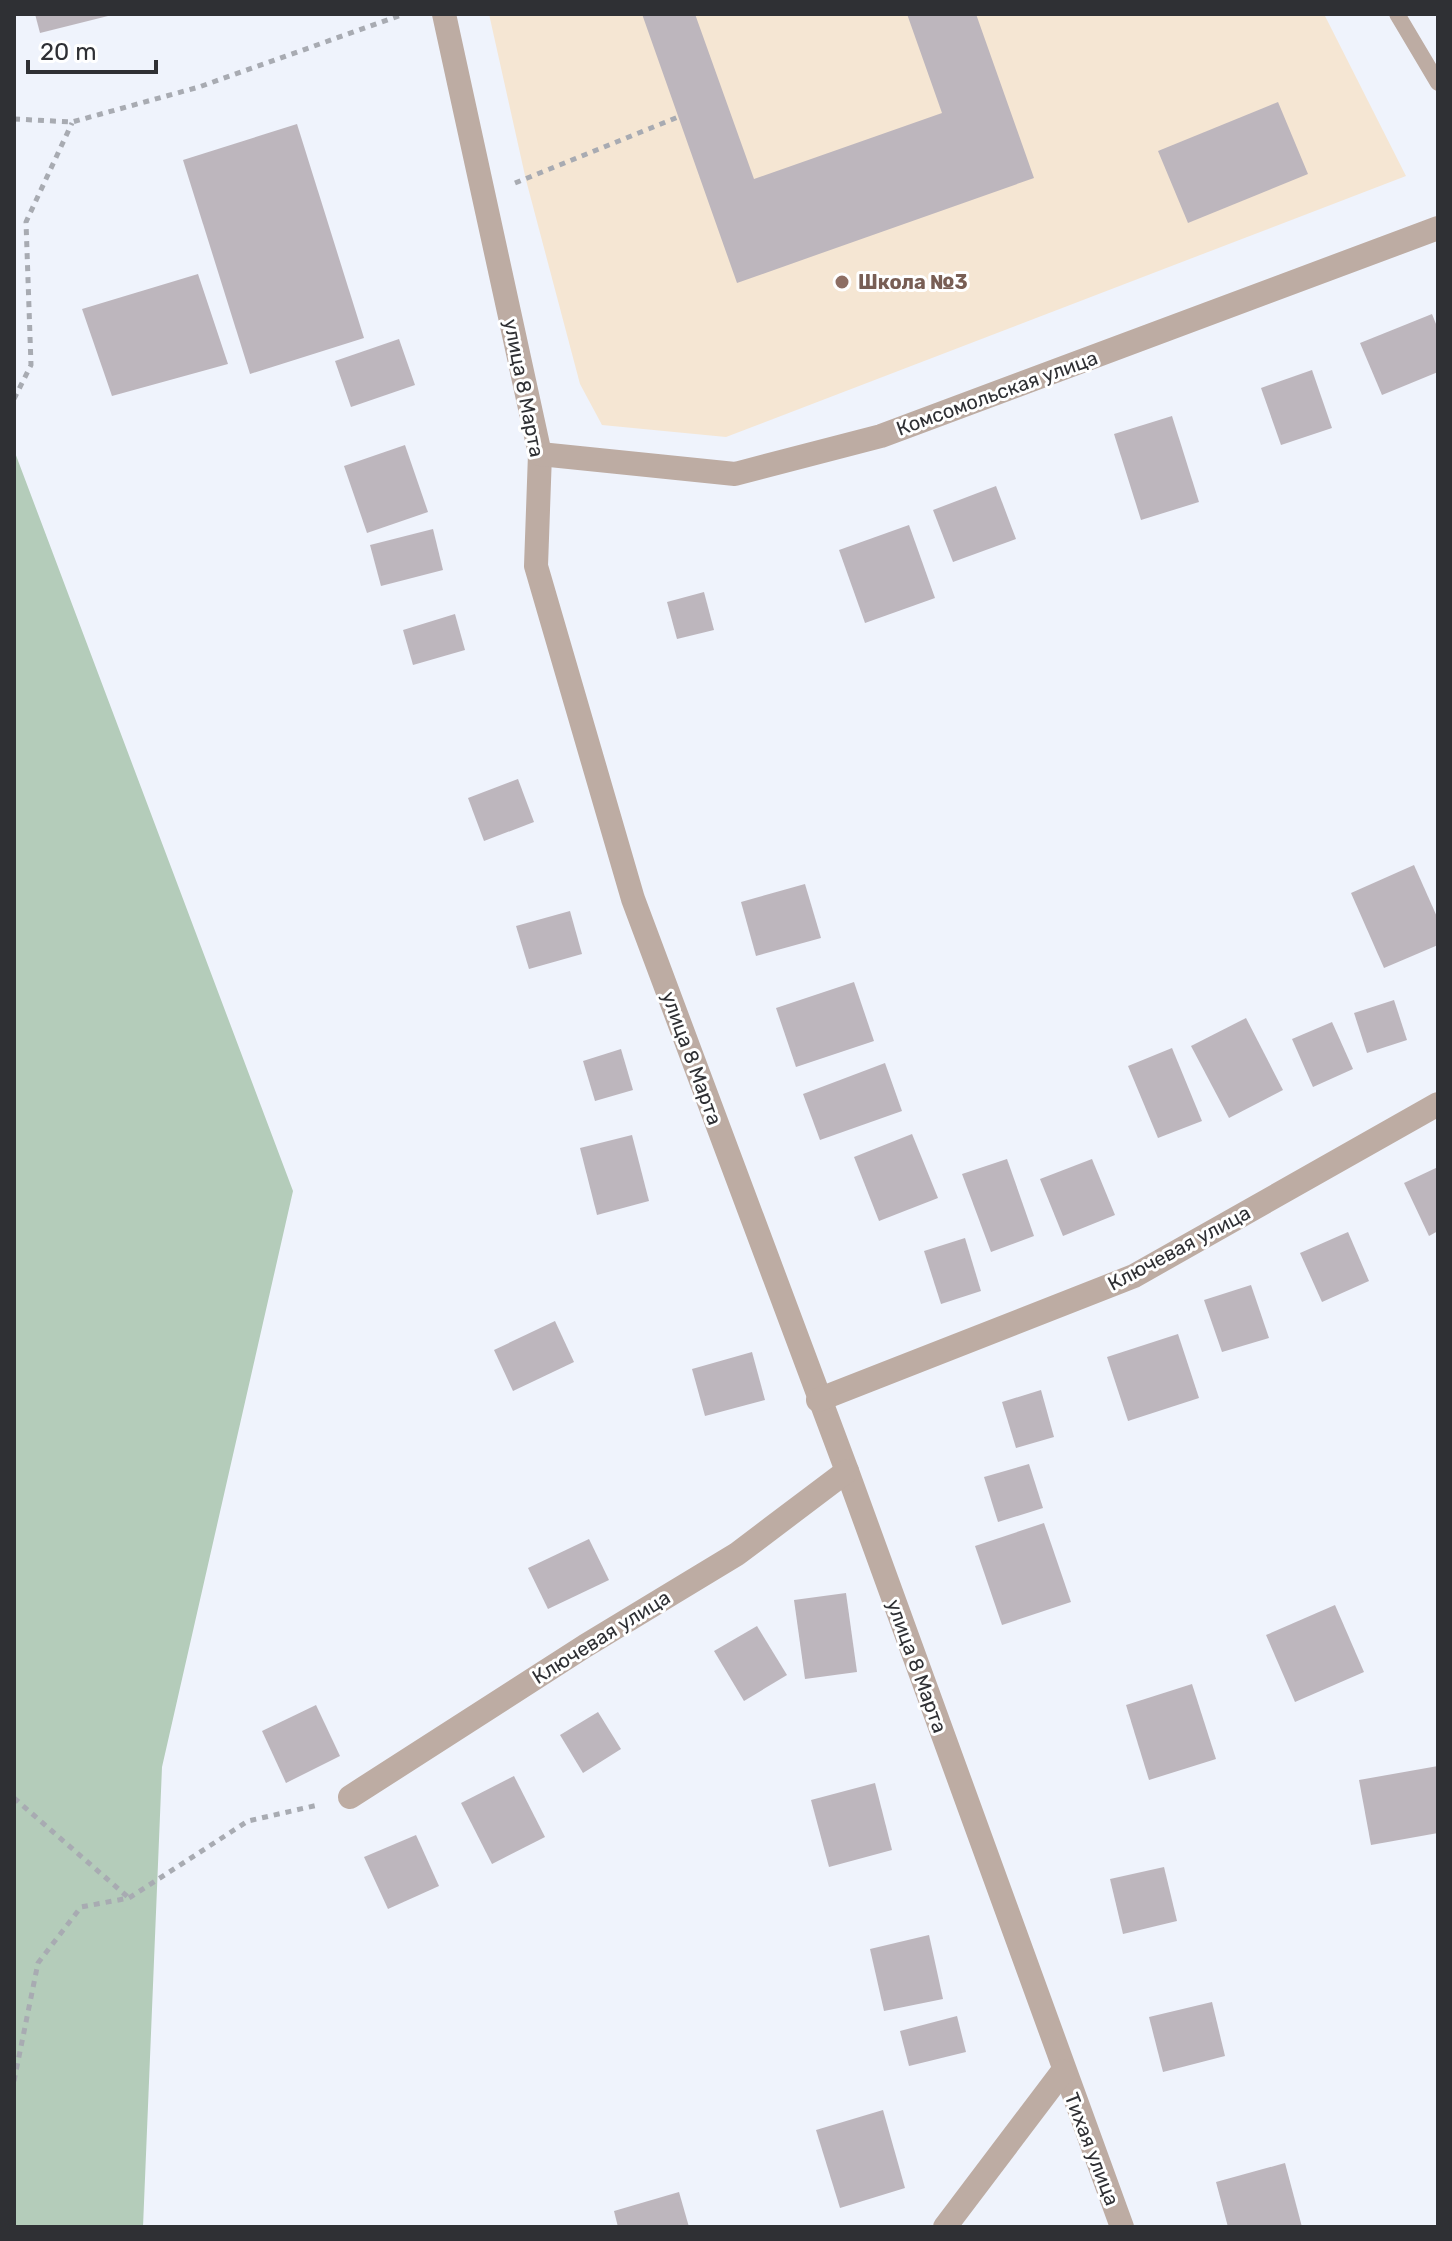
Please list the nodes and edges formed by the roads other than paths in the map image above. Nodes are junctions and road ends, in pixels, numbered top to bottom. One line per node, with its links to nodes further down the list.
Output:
1 (444, 14): 5 (street, улица 8 Марта)
2 (1397, 14): 3 (lane)
3 (1438, 83)
4 (1438, 228): 5 (street, Комсомольская улица)
5 (540, 454): 7 (street, улица 8 Марта)
6 (1438, 1104): 7 (street, Ключевая улица)
7 (818, 1400): 8 (street, улица 8 Марта)
8 (847, 1471): 9 (street, Ключевая улица); 10 (street, улица 8 Марта)
9 (350, 1797)
10 (1063, 2071): 11 (street); 12 (street, Тихая улица)
11 (945, 2227)
12 (1122, 2227)

